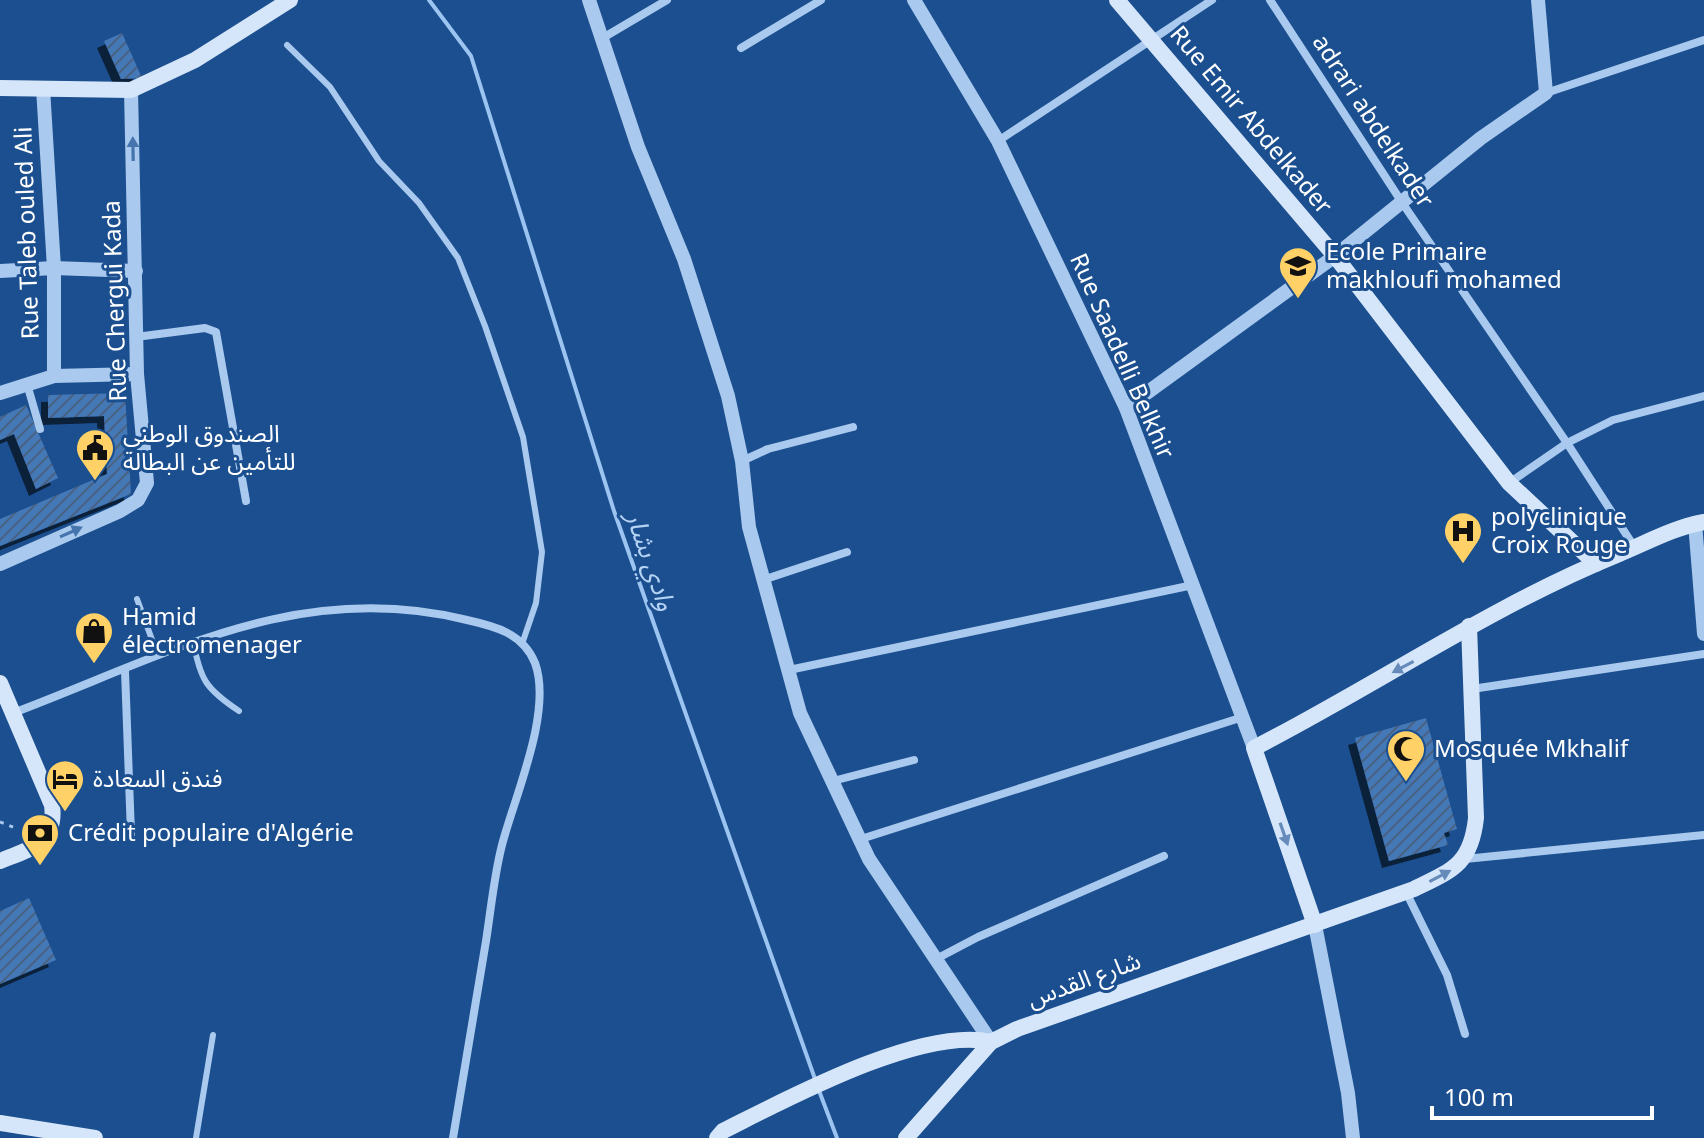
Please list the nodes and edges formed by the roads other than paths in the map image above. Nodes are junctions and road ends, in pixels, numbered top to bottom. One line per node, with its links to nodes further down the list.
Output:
1 (290, 0): 17 (main road)
2 (589, 0): 10 (street)
3 (667, 0): 10 (street)
4 (821, 0): 14 (street)
5 (914, 0): 19 (street, Rue Saadelli Belkhir)
6 (1117, 0): 11 (main road, Rue Emir Abdelkader)
7 (1212, 0): 11 (street)
8 (1270, 0): 20 (street, adrari abdelkader)
9 (1538, 0): 18 (street)
10 (601, 39): 35 (street)
11 (1152, 40): 19 (street); 21 (main road, Rue Emir Abdelkader)
12 (1704, 40): 18 (street)
13 (287, 45): 49 (lane)
14 (741, 48)
15 (0, 88): 16 (main road)
16 (43, 88): 17 (main road); 22 (street, Rue Taleb ouled Ali)
17 (131, 90): 24 (street, Rue Chergui Kada, one-way to 17)
18 (1546, 93): 20 (street)
19 (998, 141): 31 (street, Rue Saadelli Belkhir)
20 (1403, 204): 21 (street); 34 (street, adrari abdelkader)
21 (1335, 256): 31 (street); 36 (main road, Rue Emir Abdelkader)
22 (54, 268): 23 (street); 24 (street); 27 (street, Rue Taleb ouled Ali)
23 (0, 271)
24 (136, 271): 25 (street, Rue Chergui Kada)
25 (136, 337): 26 (street, Rue Chergui Kada); 37 (street)
26 (137, 374): 27 (street); 41 (street, Rue Chergui Kada, one-way to 26)
27 (54, 376): 28 (street)
28 (27, 384): 29 (street); 33 (street)
29 (0, 393)
30 (1704, 396): 34 (street)
31 (1126, 408): 44 (street, Rue Saadelli Belkhir)
32 (853, 427): 35 (street)
33 (40, 429)
34 (1567, 443): 36 (street); 39 (street, adrari abdelkader)
35 (742, 461): 43 (street)
36 (1509, 483): 42 (main road, Rue Emir Abdelkader)
37 (246, 501)
38 (1699, 523): 39 (main road); 47 (street)
39 (1635, 548): 42 (main road)
40 (847, 552): 43 (street)
41 (0, 564)
42 (1596, 564): 46 (main road)
43 (762, 580): 52 (street)
44 (1193, 585): 52 (street); 58 (street, Rue Saadelli Belkhir)
45 (137, 599): 51 (lane)
46 (1469, 626): 55 (main road); 59 (main road, one-way to 59)
47 (1704, 634)
48 (193, 640): 49 (street); 51 (street); 56 (lane)
49 (522, 644): 77 (street)
50 (1704, 654): 55 (street)
51 (158, 656): 53 (street)
52 (789, 670): 61 (street)
53 (125, 671): 57 (street); 62 (street)
54 (0, 683): 57 (main road)
55 (1472, 689): 66 (main road)
56 (239, 711)
57 (13, 713): 67 (main road)
58 (1243, 717): 59 (street, Rue Saadelli Belkhir); 64 (street)
59 (1254, 748): 69 (main road, one-way to 69)
60 (914, 760): 61 (street)
61 (833, 781): 64 (street)
62 (131, 834)
63 (1704, 835): 66 (street)
64 (861, 839): 70 (street)
65 (1164, 856): 70 (street)
66 (1465, 859): 68 (main road, شارع القدس, one-way to 66)
67 (0, 861)
68 (1406, 892): 69 (main road, شارع القدس); 71 (street)
69 (1315, 925): 73 (main road, شارع القدس); 80 (street)
70 (938, 958): 73 (street)
71 (1465, 1034)
72 (213, 1035): 76 (lane)
73 (991, 1042): 78 (main road); 79 (main road, شارع القدس)
74 (0, 1123): 75 (main road)
75 (95, 1138)
76 (196, 1138)
77 (453, 1138)
78 (717, 1138)
79 (906, 1138)
80 (1353, 1138)

